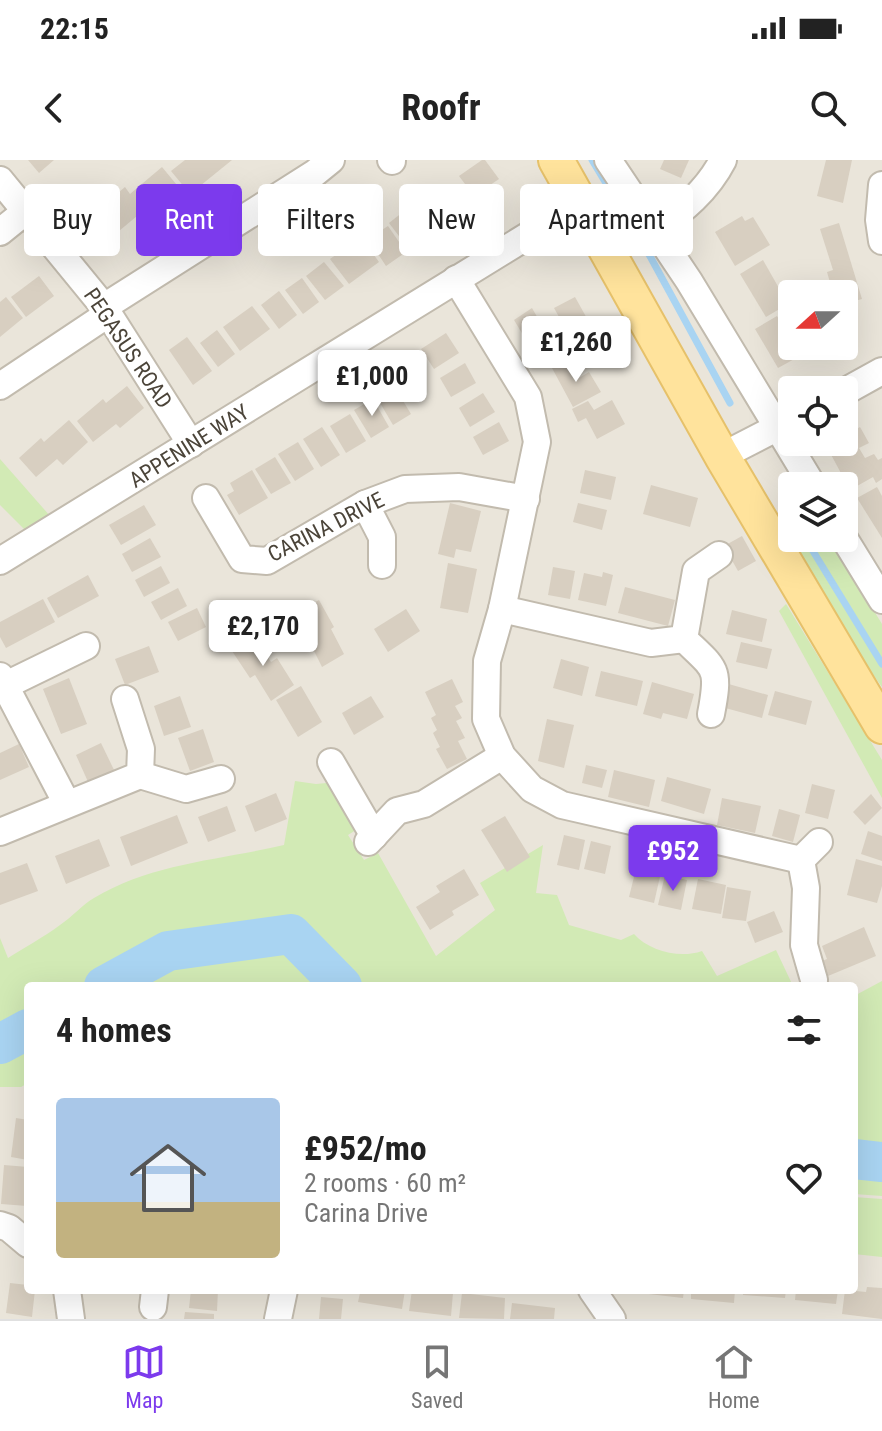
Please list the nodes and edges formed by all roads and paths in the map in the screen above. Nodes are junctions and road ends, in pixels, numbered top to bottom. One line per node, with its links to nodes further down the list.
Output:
1 (331, 160): 19 (street)
2 (556, 160): 6 (main road)
3 (608, 160): 7 (street)
4 (723, 160): 9 (street)
5 (0, 180): 10 (street, PEGASUS ROAD)
6 (570, 184)
7 (624, 184)
8 (882, 185): 14 (street)
9 (693, 201)
10 (24, 209)
11 (24, 213): 12 (street)
12 (0, 232)
13 (520, 240): 18 (street, APPENINE WAY)
14 (882, 241)
15 (62, 256): 19 (street, PEGASUS ROAD)
16 (611, 256): 26 (main road)
17 (672, 256): 23 (street)
18 (456, 279): 25 (street, APPENINE WAY); 28 (street)
19 (106, 310): 22 (street); 25 (street, PEGASUS ROAD)
20 (882, 371): 21 (street)
21 (858, 384)
22 (0, 386)
23 (778, 414)
24 (778, 428): 26 (street)
25 (191, 444): 32 (street, APPENINE WAY)
26 (722, 456): 41 (main road)
27 (206, 498): 29 (street, CARINA DRIVE)
28 (526, 499): 29 (street, CARINA DRIVE); 35 (street)
29 (365, 504): 33 (street)
30 (853, 552): 34 (street)
31 (719, 555): 36 (street)
32 (0, 561)
33 (382, 565)
34 (882, 600)
35 (502, 609): 36 (street); 42 (street)
36 (684, 639): 40 (street)
37 (86, 646): 38 (street)
38 (4, 687): 46 (street)
39 (125, 699): 44 (street)
40 (711, 714)
41 (882, 726)
42 (502, 756): 43 (street); 48 (street)
43 (329, 764)
44 (140, 775): 45 (street); 46 (street)
45 (221, 779)
46 (67, 804): 47 (street)
47 (0, 832)
48 (814, 980)
49 (0, 1225): 50 (street)
50 (24, 1241)
51 (68, 1294): 54 (street)
52 (283, 1294): 55 (street)
53 (595, 1294): 56 (street)
54 (71, 1319)
55 (278, 1319)
56 (612, 1319)

